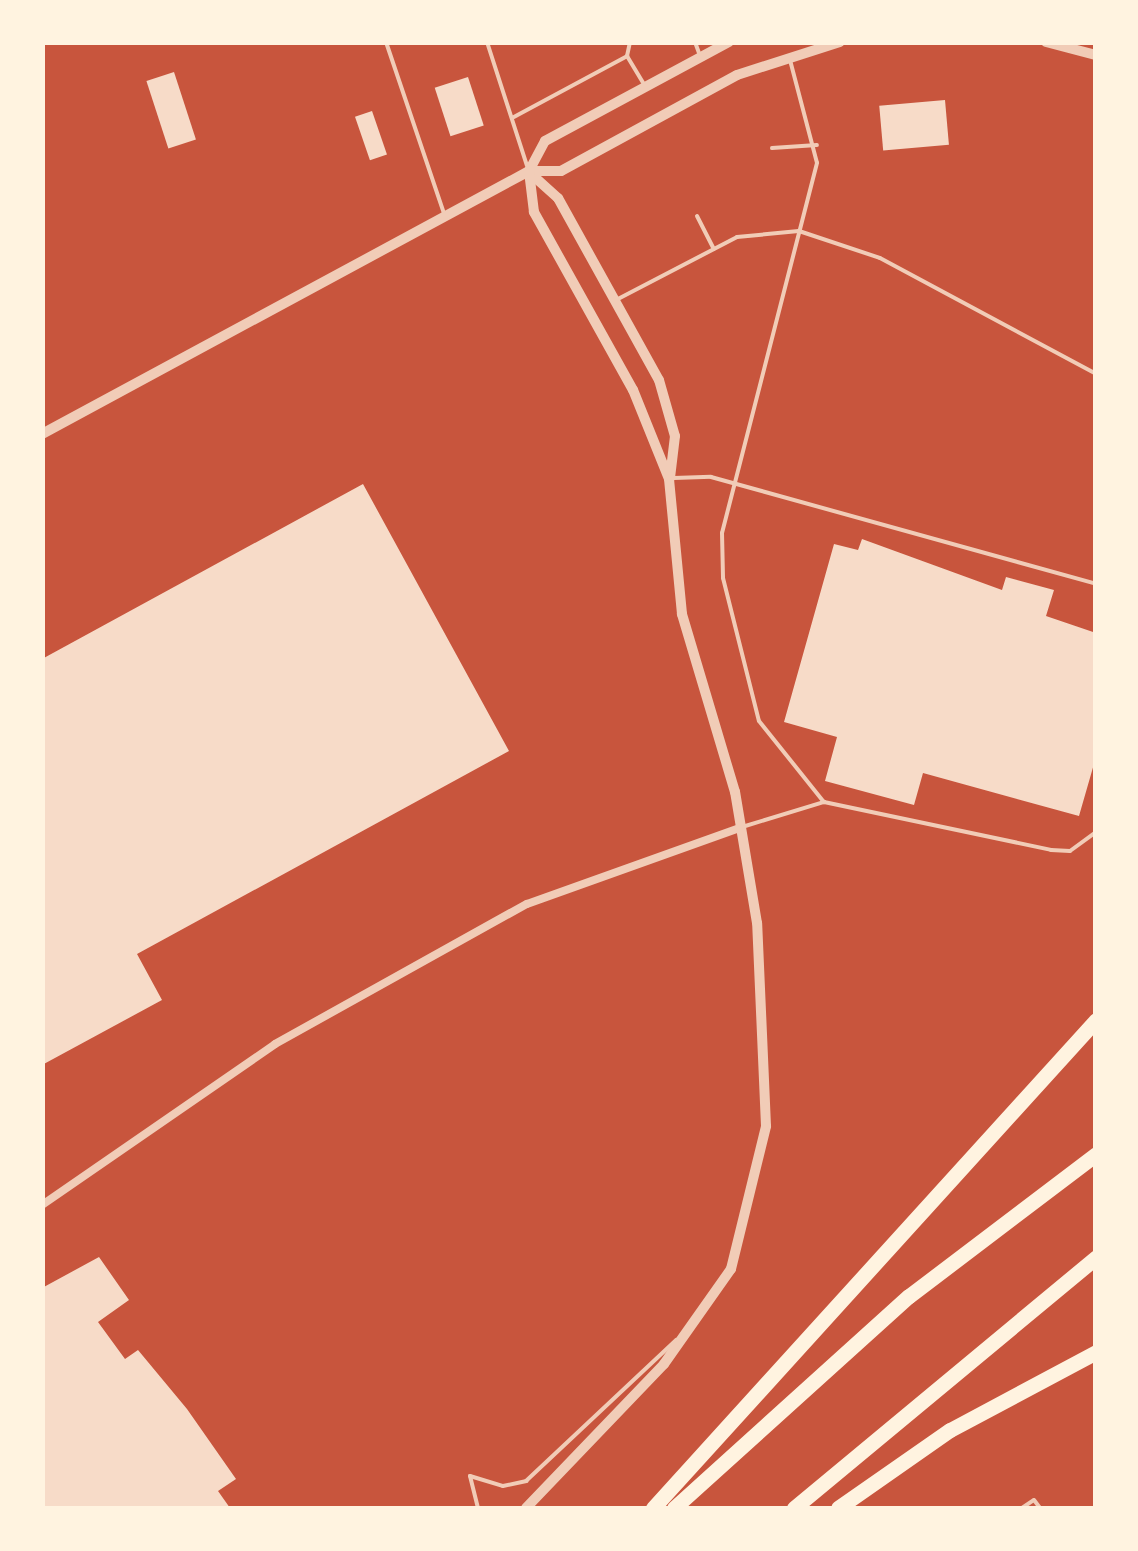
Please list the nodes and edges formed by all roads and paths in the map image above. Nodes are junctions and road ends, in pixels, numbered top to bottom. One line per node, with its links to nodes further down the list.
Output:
1 (386, 42): 18 (lane)
2 (487, 42): 14 (lane)
3 (630, 42): 10 (lane)
4 (695, 42): 11 (lane)
5 (728, 42): 11 (street)
6 (790, 42): 12 (street)
7 (840, 42): 12 (street)
8 (1046, 42): 9 (street)
9 (1096, 55)
10 (626, 56): 13 (lane); 14 (lane)
11 (700, 56): 13 (street)
12 (789, 56): 15 (lane); 17 (street)
13 (644, 86): 17 (street)
14 (512, 118): 17 (lane)
15 (817, 145): 16 (lane); 20 (lane)
16 (772, 148)
17 (528, 171): 18 (street); 22 (street); 25 (street)
18 (445, 216): 24 (street)
19 (697, 216): 21 (lane)
20 (800, 231): 21 (lane); 23 (lane); 26 (lane)
21 (714, 249): 22 (lane)
22 (616, 300): 25 (street)
23 (1096, 374)
24 (42, 434)
25 (669, 479): 26 (lane); 29 (street)
26 (737, 485): 27 (lane); 28 (lane)
27 (1096, 584)
28 (824, 802): 29 (lane); 30 (lane)
29 (742, 827): 33 (street); 35 (street)
30 (1096, 832)
31 (1096, 1020): 41 (highway)
32 (1096, 1154): 42 (highway)
33 (42, 1205)
34 (1096, 1257): 43 (highway)
35 (696, 1324): 39 (lane); 40 (street)
36 (1096, 1352): 38 (highway)
37 (1096, 1361): 38 (highway)
38 (1006, 1397): 44 (highway)
39 (478, 1508)
40 (526, 1508)
41 (652, 1508)
42 (674, 1508)
43 (794, 1508)
44 (838, 1508)
45 (1022, 1508): 46 (lane)
46 (1040, 1508)

